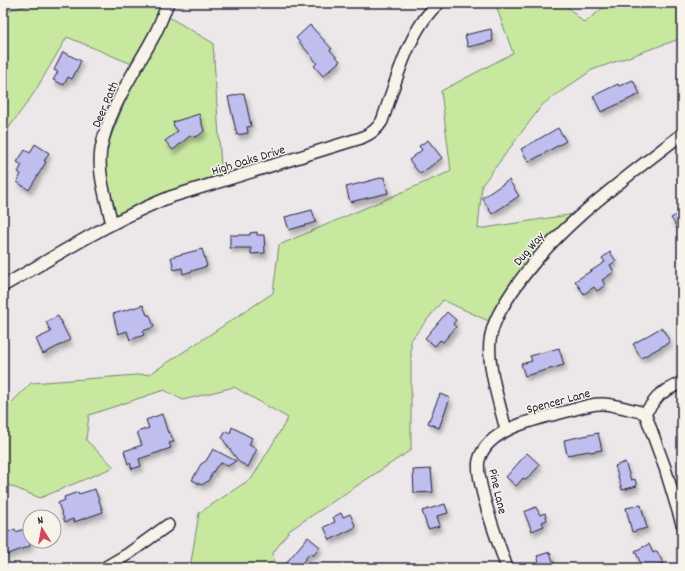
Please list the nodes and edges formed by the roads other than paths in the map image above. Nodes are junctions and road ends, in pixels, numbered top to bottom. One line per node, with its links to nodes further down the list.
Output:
1 (168, 3): 4 (street, Deer Path)
2 (439, 3): 4 (street, High Oaks Drive)
3 (682, 134): 8 (street, Dug Way)
4 (112, 224): 5 (street, High Oaks Drive)
5 (3, 286)
6 (682, 382): 7 (street)
7 (645, 413): 8 (street, Spencer Lane); 9 (street)
8 (506, 430): 12 (street, Pine Lane)
9 (682, 524)
10 (168, 525): 11 (street)
11 (104, 568)
12 (508, 568)

